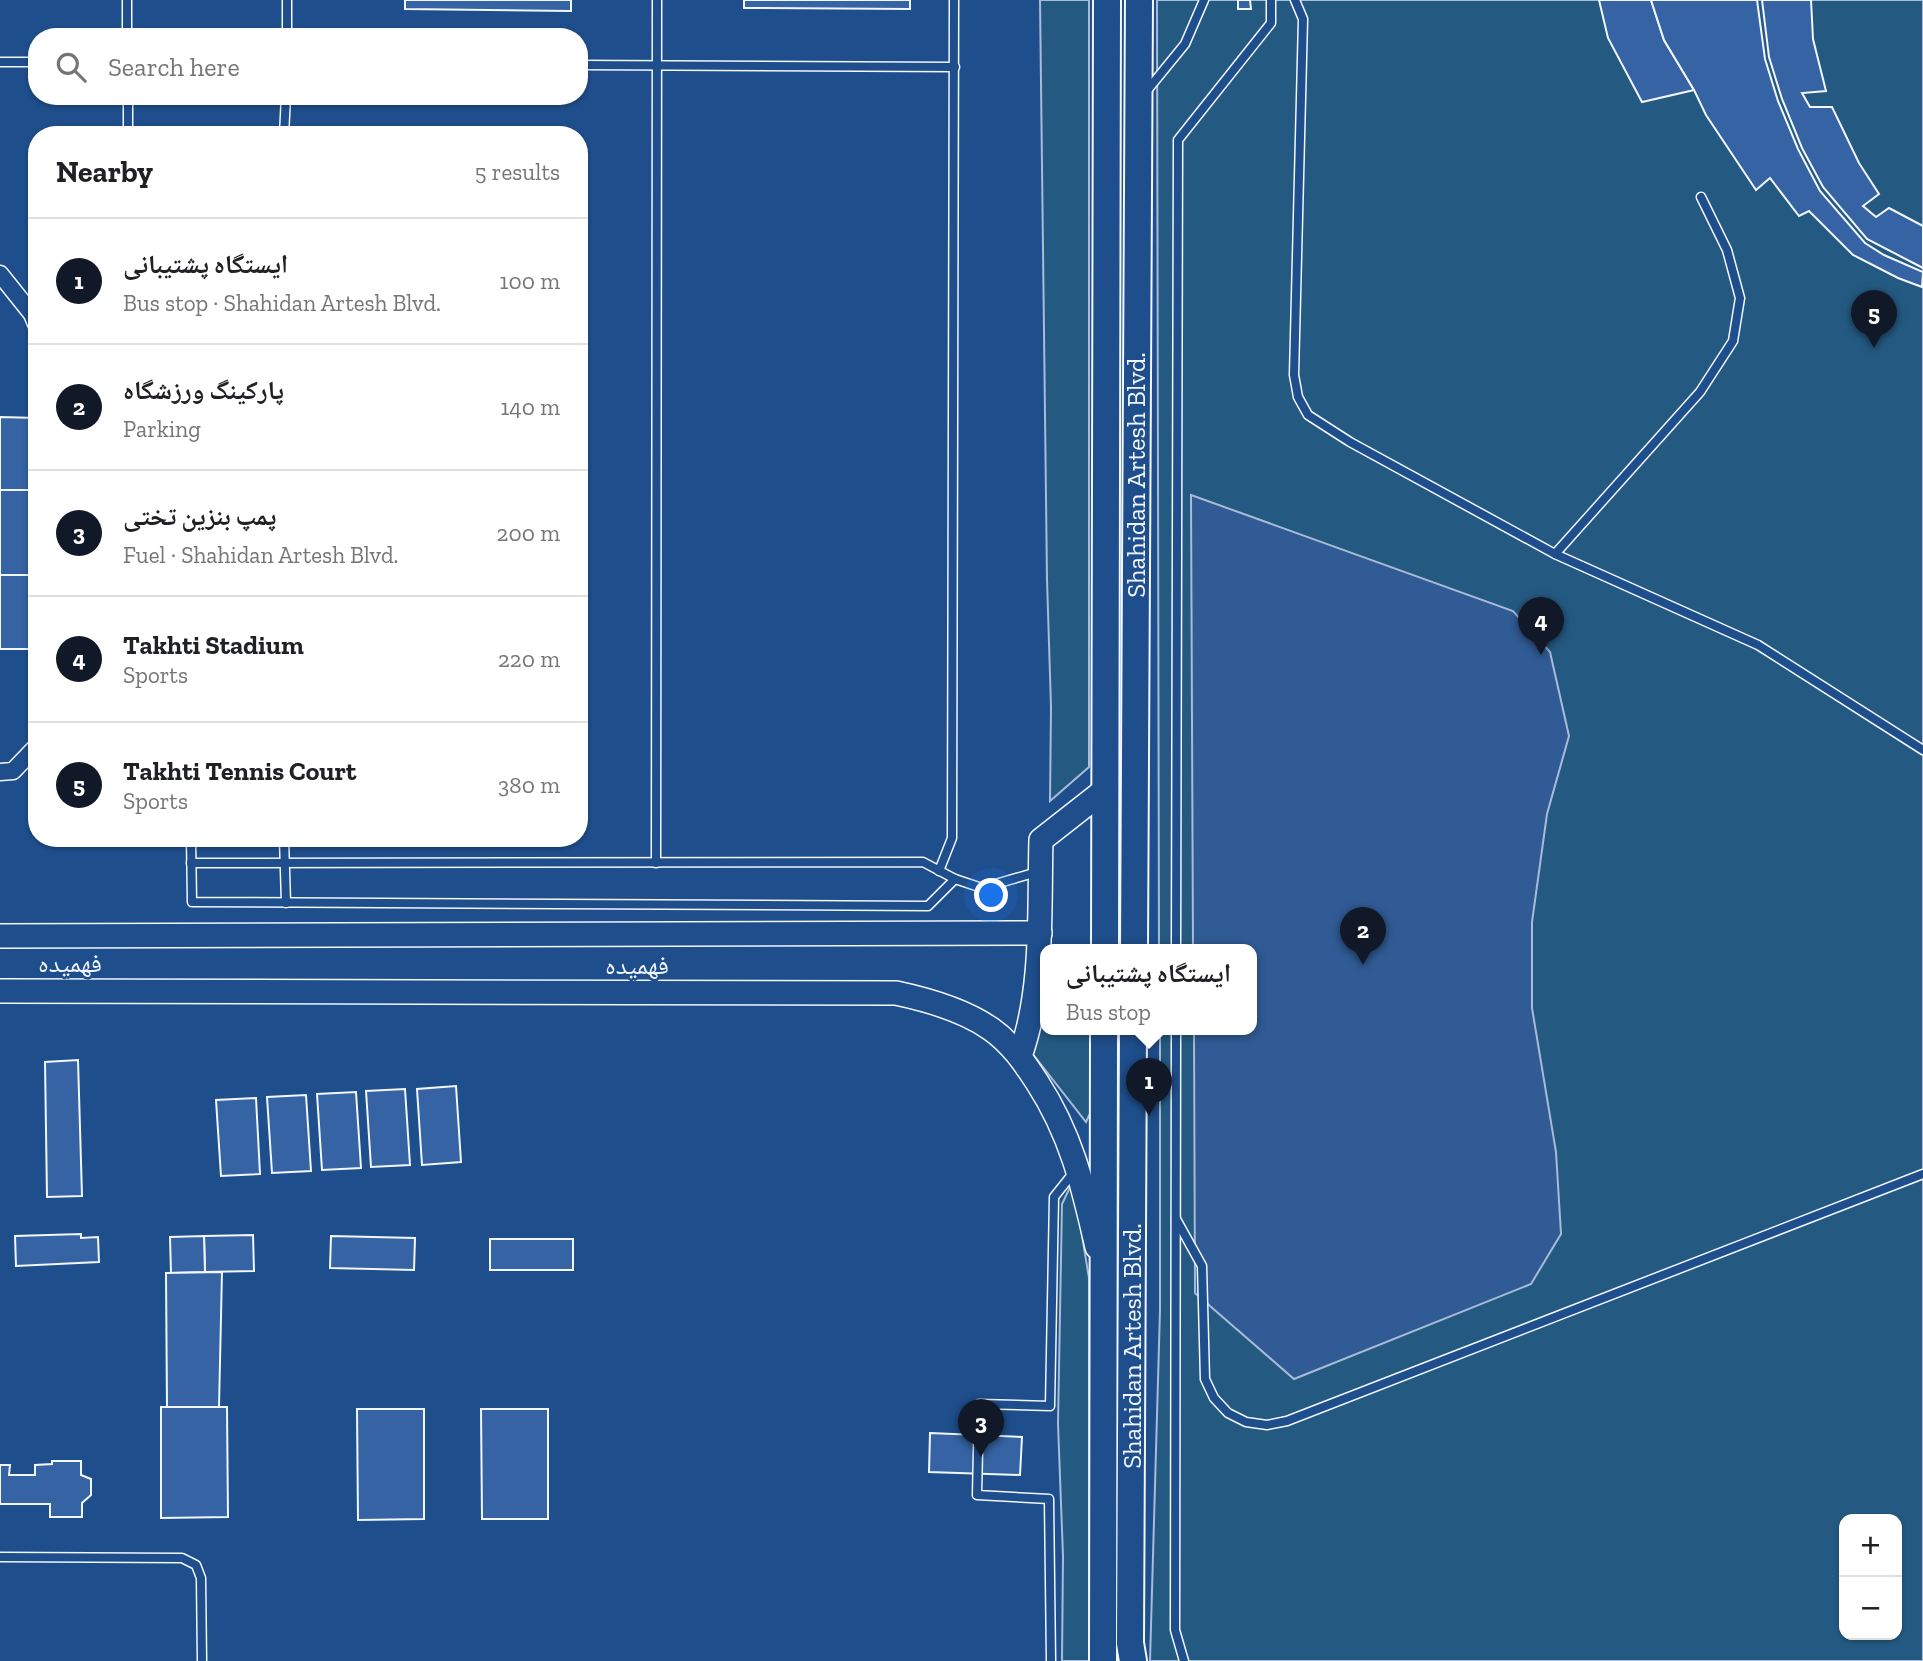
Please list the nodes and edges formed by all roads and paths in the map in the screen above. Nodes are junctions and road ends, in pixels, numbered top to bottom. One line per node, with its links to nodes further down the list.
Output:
1 (127, 0): 10 (lane)
2 (287, 0): 11 (lane)
3 (657, 0): 15 (lane)
4 (954, 0): 16 (lane)
5 (1107, 0): 29 (main road, Shahidan Artesh Blvd.)
6 (1139, 0): 17 (main road, Shahidan Artesh Blvd.)
7 (1204, 0): 17 (lane)
8 (1271, 0): 43 (lane)
9 (1295, 0): 25 (lane)
10 (127, 28)
11 (287, 28)
12 (0, 62): 13 (lane)
13 (28, 62)
14 (588, 65): 15 (lane)
15 (658, 65): 16 (lane); 34 (lane)
16 (955, 67): 35 (lane)
17 (1138, 100): 42 (main road, Shahidan Artesh Blvd.)
18 (128, 105): 20 (lane)
19 (286, 105): 21 (lane)
20 (128, 126)
21 (284, 126)
22 (1701, 197): 25 (lane)
23 (0, 274): 24 (street)
24 (28, 309)
25 (1555, 554): 26 (lane)
26 (1923, 750)
27 (28, 756): 28 (street)
28 (0, 772)
29 (1106, 789): 36 (main road); 41 (main road, Shahidan Artesh Blvd.)
30 (191, 847): 32 (lane)
31 (284, 847): 33 (lane)
32 (191, 863): 33 (lane); 38 (lane)
33 (284, 863): 34 (lane); 38 (lane)
34 (656, 863): 35 (lane)
35 (939, 871): 37 (lane)
36 (1040, 871): 37 (lane); 39 (main road)
37 (955, 879): 38 (lane)
38 (286, 903)
39 (1040, 933): 40 (main road, فهمیده); 48 (main road)
40 (0, 936)
41 (1105, 944)
42 (1134, 944)
43 (1176, 944)
44 (0, 991): 48 (main road, فهمیده)
45 (1104, 1035): 52 (main road, Shahidan Artesh Blvd.)
46 (1133, 1035): 57 (main road, Shahidan Artesh Blvd.)
47 (1176, 1035): 51 (lane)
48 (1020, 1056): 49 (main road, فهمیده)
49 (1078, 1167): 52 (main road, فهمیده); 55 (lane)
50 (1923, 1174): 51 (lane)
51 (1176, 1219): 58 (lane)
52 (1104, 1274): 56 (main road, Shahidan Artesh Blvd.)
53 (0, 1557): 54 (lane)
54 (202, 1661)
55 (1051, 1661)
56 (1103, 1661)
57 (1133, 1661)
58 (1184, 1661)

